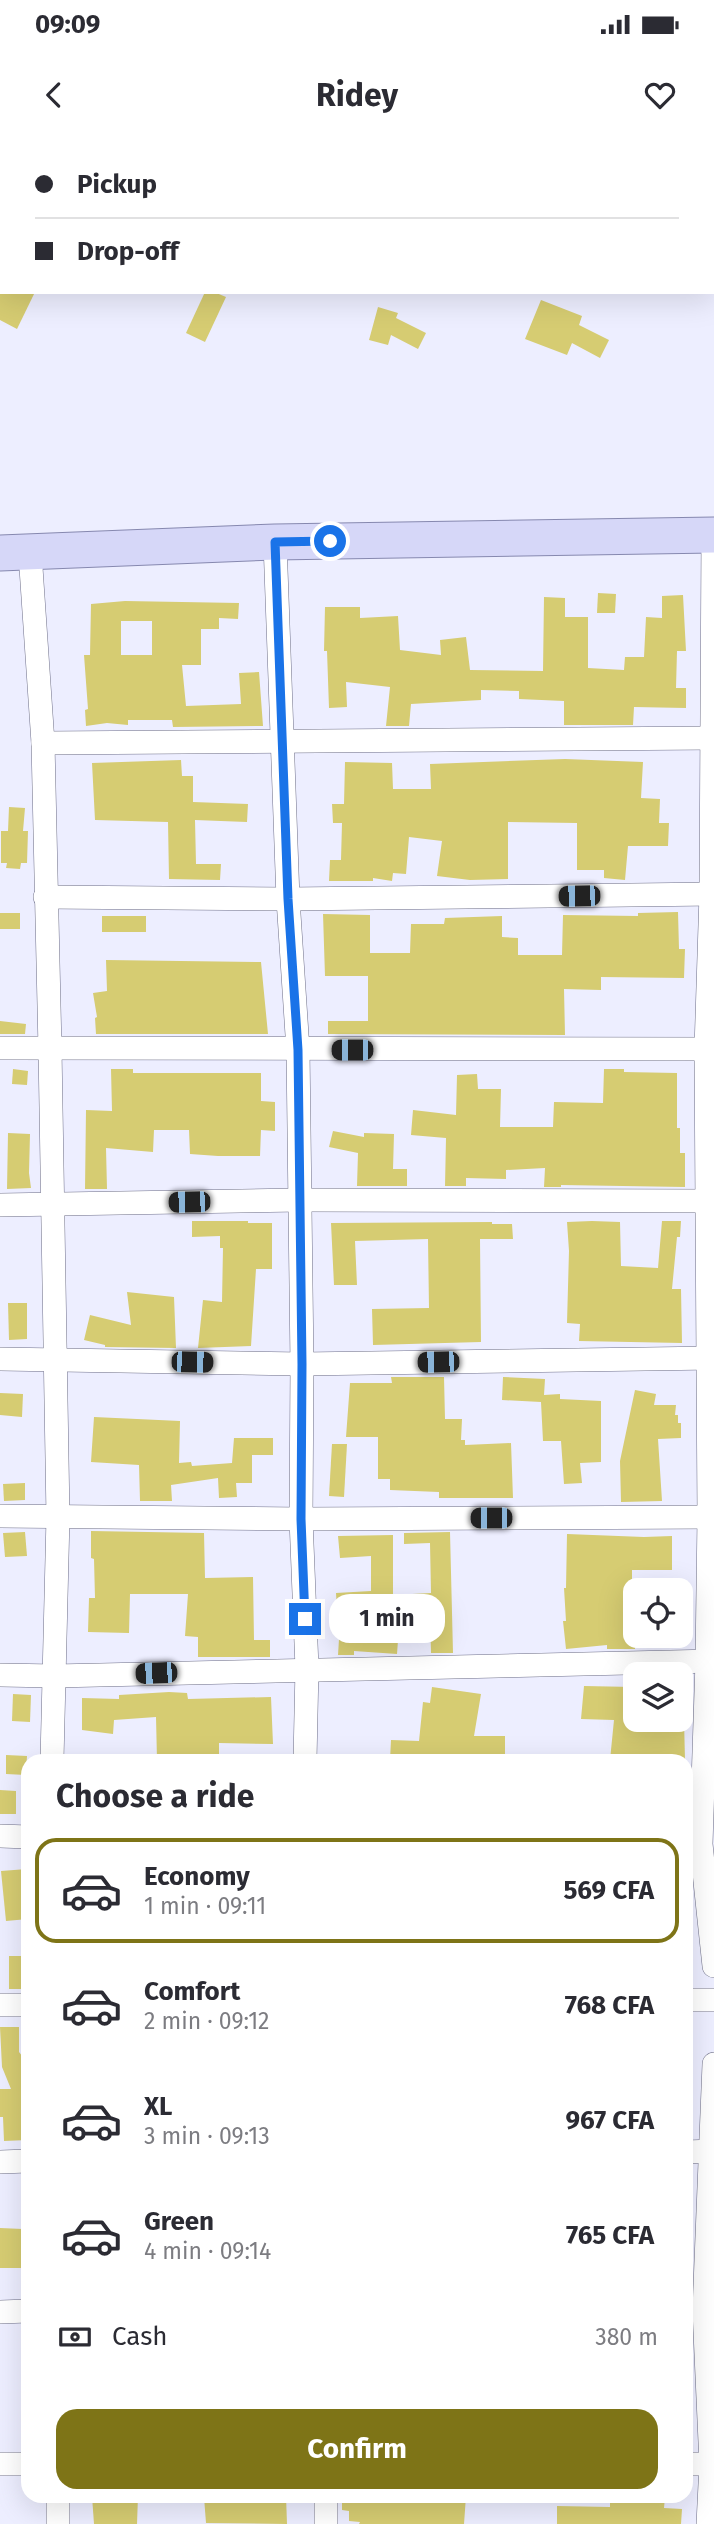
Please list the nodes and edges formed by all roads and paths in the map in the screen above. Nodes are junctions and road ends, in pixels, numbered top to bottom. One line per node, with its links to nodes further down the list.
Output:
1 (713, 535): 2 (main road); 4 (street)
2 (275, 542): 3 (main road); 5 (street)
3 (15, 553): 6 (street)
4 (713, 738): 5 (street); 7 (street)
5 (284, 742): 6 (street); 9 (street)
6 (43, 743): 8 (street)
7 (712, 894): 9 (street); 12 (street)
8 (45, 897): 9 (street); 11 (street)
9 (288, 899): 13 (street)
10 (0, 1048): 11 (street)
11 (50, 1049): 13 (street); 17 (street)
12 (710, 1049): 13 (street); 15 (street)
13 (298, 1050): 14 (street)
14 (299, 1200): 15 (street); 17 (street); 21 (street)
15 (710, 1201): 18 (street)
16 (0, 1205): 17 (street)
17 (52, 1205): 20 (street)
18 (711, 1358): 21 (street); 24 (street)
19 (0, 1359): 20 (street)
20 (55, 1359): 21 (street); 23 (street)
21 (302, 1364): 25 (street)
22 (0, 1516): 23 (street)
23 (58, 1517): 25 (street); 29 (street)
24 (711, 1517): 25 (street); 26 (street)
25 (301, 1519): 27 (street)
26 (711, 1661): 27 (street); 34 (street)
27 (307, 1668): 29 (street); 31 (street)
28 (0, 1675): 29 (street)
29 (55, 1676): 30 (street)
30 (52, 1754)
31 (305, 1754)
32 (0, 1836): 33 (street)
33 (21, 1837)
34 (700, 1843): 35 (street)
35 (714, 1966)
36 (693, 2000): 37 (street)
37 (714, 2000)
38 (0, 2005): 39 (street)
39 (21, 2005)
40 (714, 2064): 41 (street)
41 (712, 2151): 42 (street); 45 (street)
42 (693, 2152)
43 (21, 2161): 44 (street)
44 (0, 2162)
45 (701, 2310): 51 (street)
46 (21, 2311): 47 (street)
47 (0, 2312)
48 (0, 2464): 49 (street)
49 (21, 2464)
50 (693, 2464): 51 (street)
51 (713, 2464): 56 (street)
52 (58, 2503): 54 (street)
53 (326, 2503): 55 (street)
54 (58, 2524)
55 (326, 2524)
56 (708, 2524)

